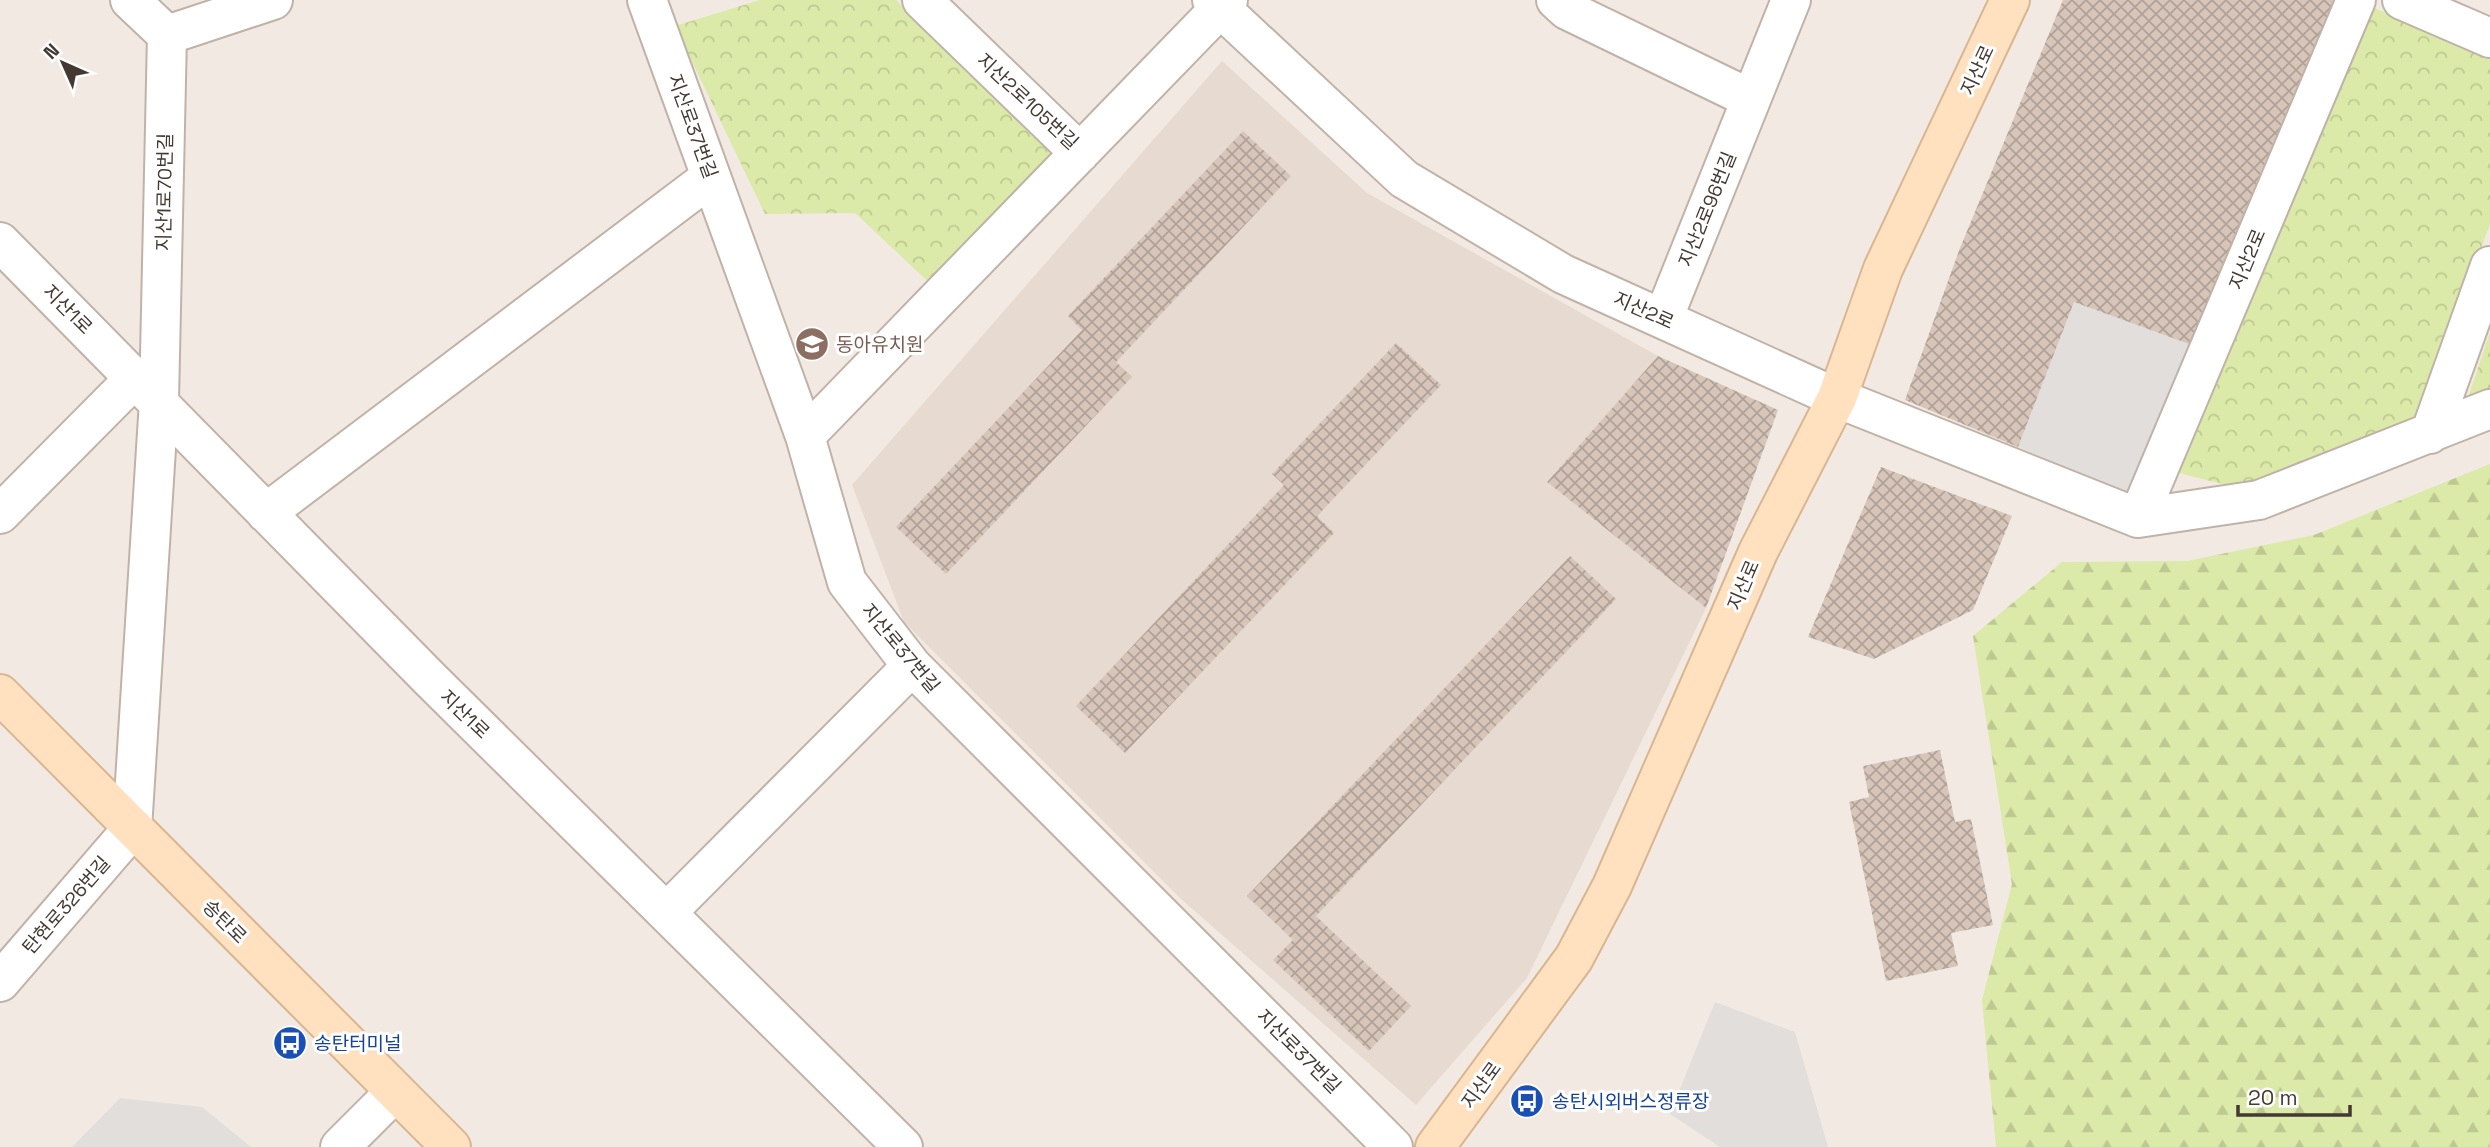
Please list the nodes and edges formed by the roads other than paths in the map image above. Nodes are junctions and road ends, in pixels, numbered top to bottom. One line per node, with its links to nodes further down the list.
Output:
1 (130, 0): 11 (street)
2 (273, 0): 11 (street)
3 (646, 0): 15 (street, 지산로37번길)
4 (922, 0): 14 (street, 지산2로105번길)
5 (1556, 0): 13 (street)
6 (1791, 0): 13 (street, 지산2로96번길)
7 (2010, 0): 20 (main road, 지산로)
8 (2356, 0): 26 (street, 지산2로)
9 (2402, 0): 12 (street)
10 (1220, 3): 14 (street, 지산2로105번길); 18 (street, 지산2로)
11 (167, 35): 19 (street, 지산1로70번길)
12 (2490, 38)
13 (1751, 100): 18 (street, 지산2로96번길)
14 (1080, 153): 23 (street)
15 (711, 177): 23 (street, 지산로37번길); 24 (street)
16 (0, 242): 19 (street, 지산1로)
17 (2490, 266): 22 (street)
18 (1663, 319): 20 (street, 지산2로)
19 (147, 389): 24 (street, 지산1로); 25 (street); 29 (street)
20 (1837, 398): 26 (street, 지산2로); 37 (main road, 지산로)
21 (2490, 409): 22 (street)
22 (2430, 434): 26 (street)
23 (806, 436): 27 (street, 지산로37번길)
24 (266, 513): 30 (street, 지산1로)
25 (0, 514)
26 (2138, 518)
27 (912, 666): 30 (street); 36 (street, 지산로37번길)
28 (0, 694): 29 (main road, 송탄로)
29 (132, 828): 31 (street, 탄현로326번길); 32 (main road, 송탄로)
30 (667, 912): 35 (street, 지산1로)
31 (0, 982)
32 (396, 1092): 33 (street); 34 (main road, 송탄로)
33 (340, 1147)
34 (451, 1147)
35 (903, 1147)
36 (1393, 1147)
37 (1435, 1147)

